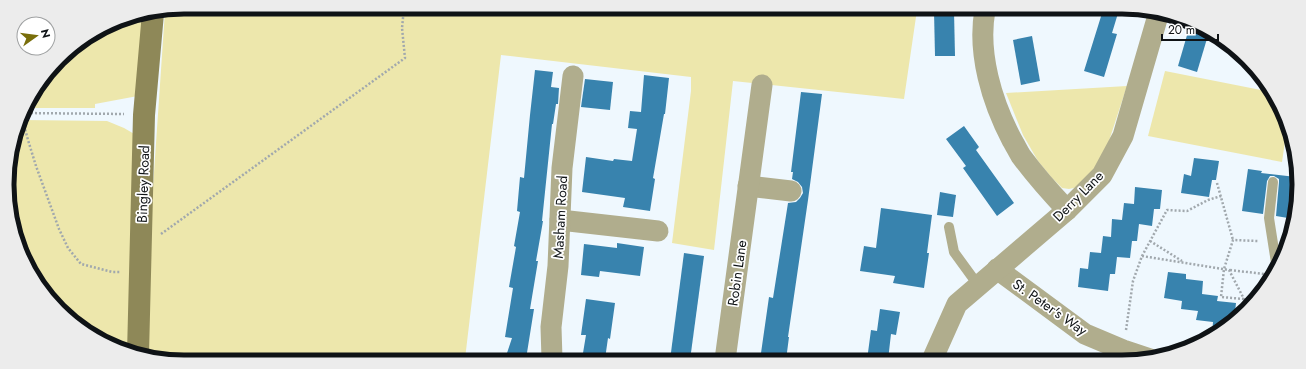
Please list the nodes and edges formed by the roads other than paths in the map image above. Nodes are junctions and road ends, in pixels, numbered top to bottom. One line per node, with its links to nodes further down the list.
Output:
1 (984, 14): 9 (street)
2 (153, 17): 16 (street, Bingley Road)
3 (1157, 18): 9 (street, Derry Lane)
4 (573, 76): 10 (street, Masham Road)
5 (762, 85): 7 (street, Robin Lane)
6 (1273, 182): 13 (lane)
7 (748, 186): 8 (street); 18 (street, Robin Lane)
8 (791, 191)
9 (1067, 210): 14 (street, Derry Lane)
10 (560, 220): 12 (street); 17 (street, Masham Road)
11 (949, 227): 15 (lane)
12 (658, 231)
13 (1275, 257)
14 (997, 269): 15 (street, Derry Lane); 20 (street, St. Peter's Way)
15 (978, 285): 19 (street, Derry Lane)
16 (138, 348)
17 (552, 355)
18 (726, 355)
19 (934, 355)
20 (1137, 355)

